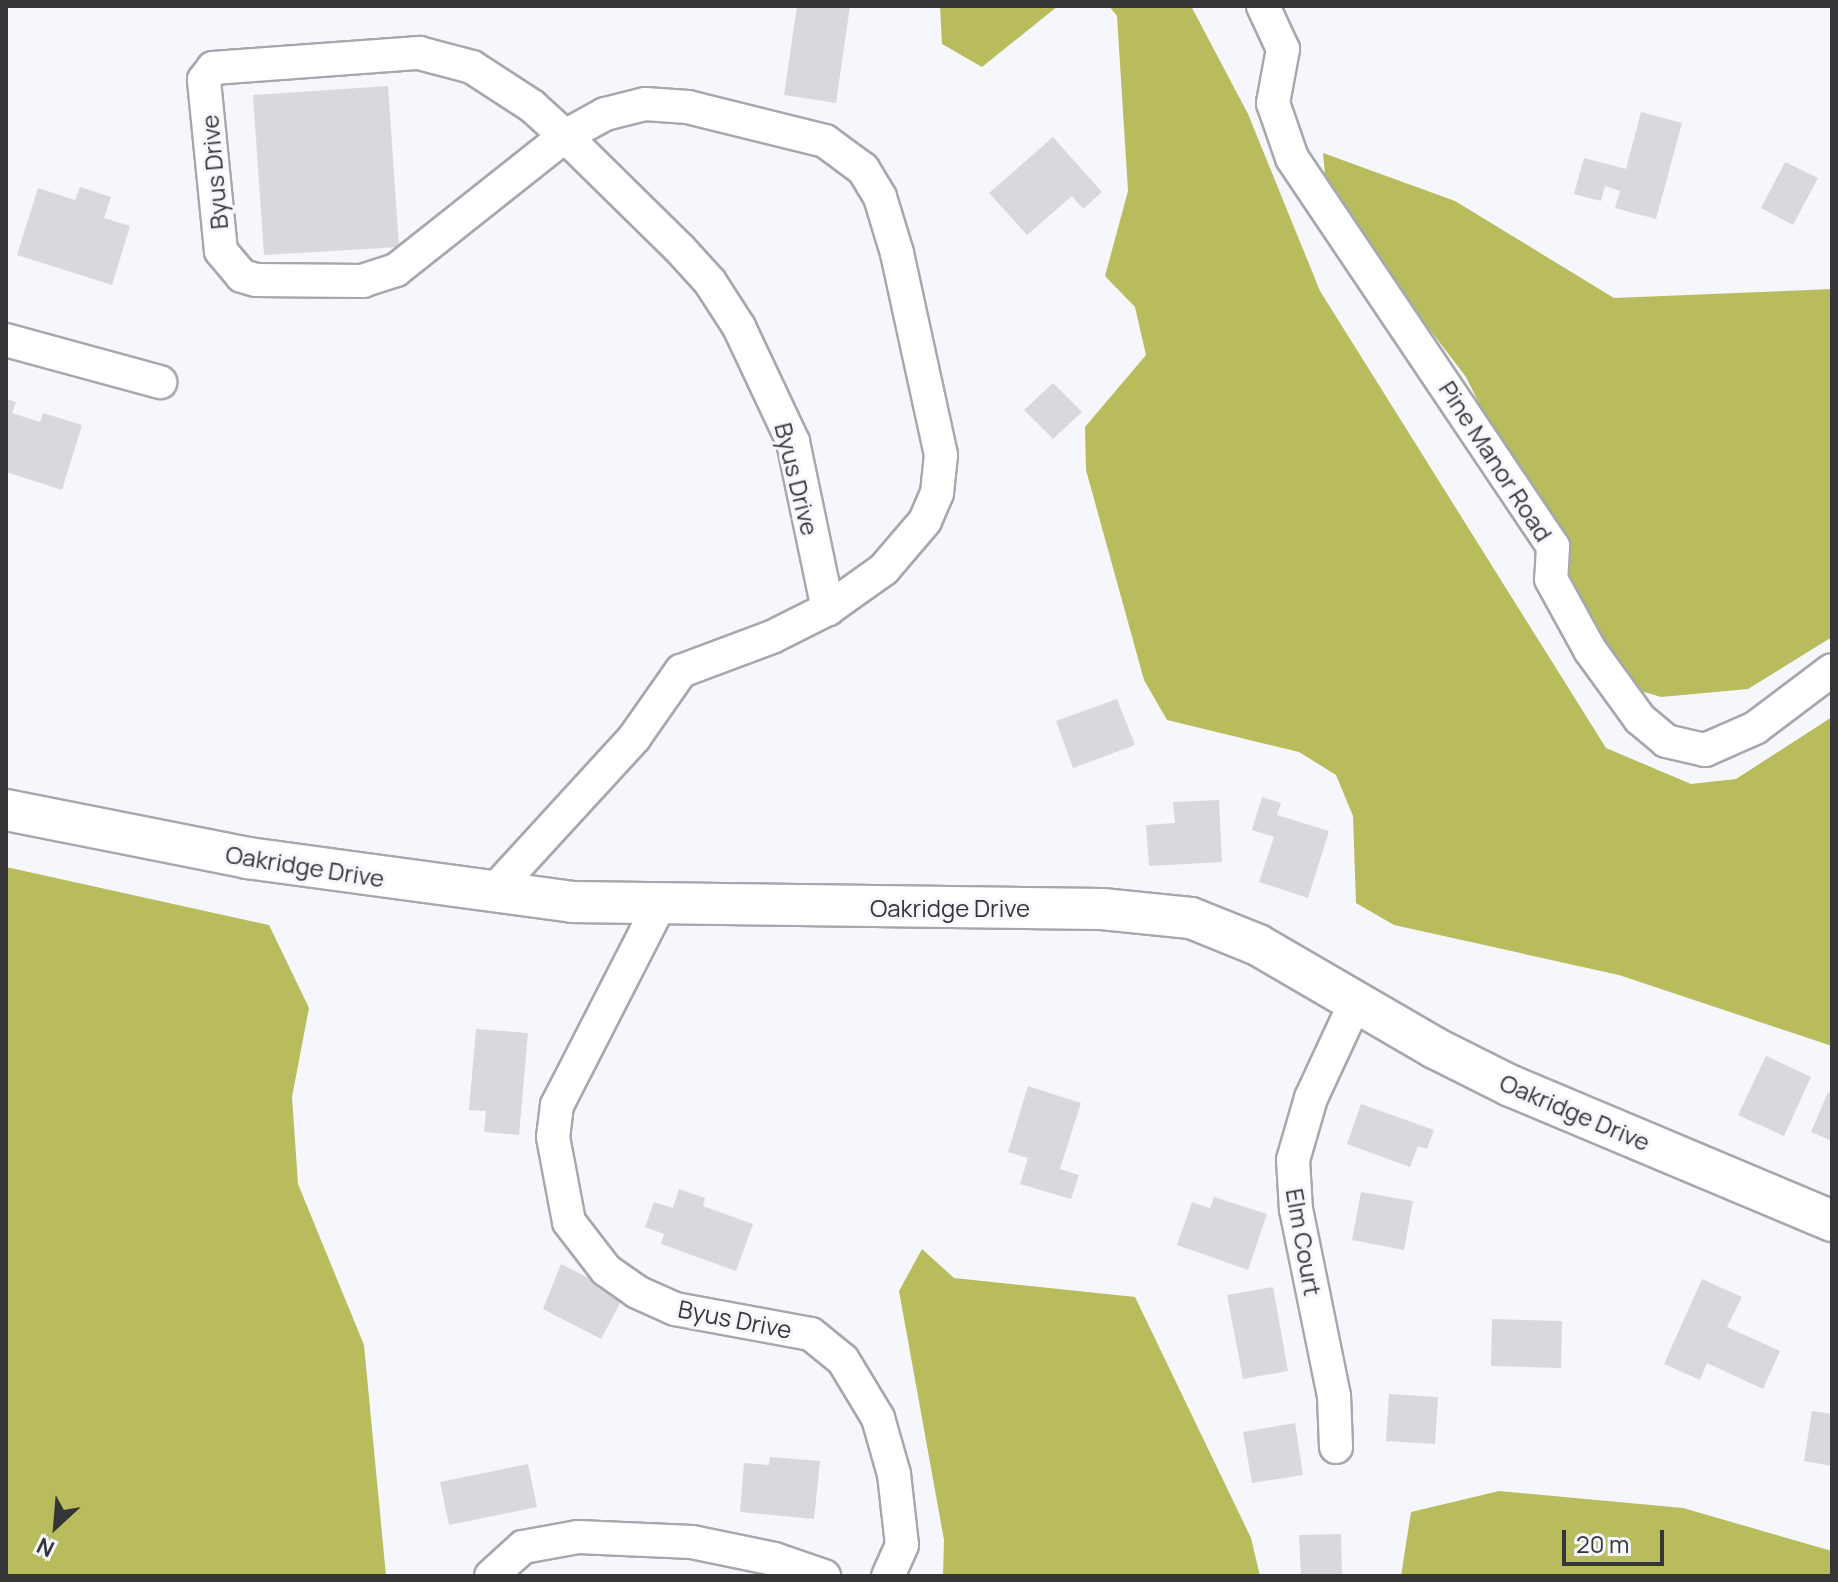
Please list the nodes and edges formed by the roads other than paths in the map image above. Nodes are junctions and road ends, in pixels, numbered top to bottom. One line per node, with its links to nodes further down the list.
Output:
1 (1263, 6): 6 (street, Pine Manor Road)
2 (565, 136): 2 (street, Byus Drive); 5 (street, Byus Drive); 5 (street)
3 (6, 340): 4 (street)
4 (160, 382)
5 (828, 609): 8 (street)
6 (1832, 670)
7 (6, 810): 8 (street, Oakridge Drive)
8 (493, 892): 9 (street, Oakridge Drive)
9 (659, 906): 10 (street, Oakridge Drive); 15 (street, Byus Drive)
10 (1356, 1001): 11 (street, Oakridge Drive); 12 (street, Elm Court)
11 (1832, 1221)
12 (1336, 1447)
13 (491, 1576): 14 (street)
14 (824, 1576)
15 (888, 1576)

